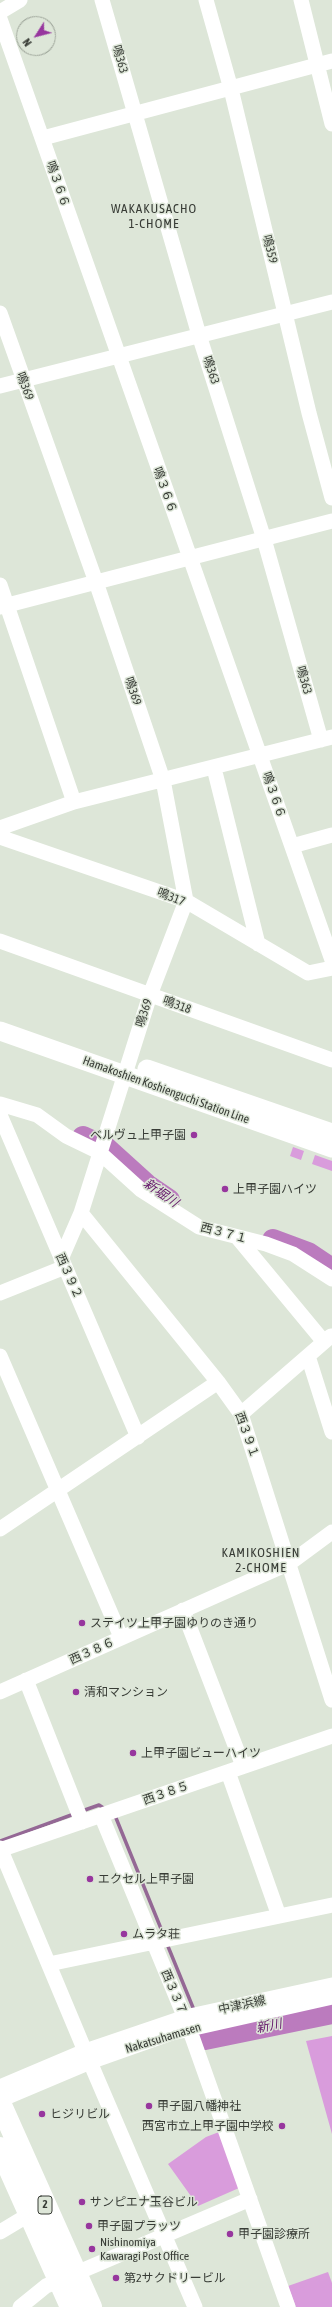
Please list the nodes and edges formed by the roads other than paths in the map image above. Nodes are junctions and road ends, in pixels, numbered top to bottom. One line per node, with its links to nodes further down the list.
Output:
1 (20, 0): 5 (street)
2 (102, 0): 10 (street, 鳴363)
3 (206, 0): 9 (street, 鳴359)
4 (301, 0): 8 (street)
5 (0, 12)
6 (0, 19): 12 (street, 鳴３６６)
7 (332, 61): 8 (street)
8 (317, 65): 9 (street); 11 (street)
9 (231, 89): 10 (street); 15 (street, 鳴359)
10 (136, 114): 12 (street); 16 (street, 鳴363)
11 (332, 124)
12 (43, 138): 17 (street, 鳴３６６)
13 (332, 302): 15 (street)
14 (0, 313): 18 (street, 鳴369)
15 (286, 314): 16 (street); 20 (street, 鳴359)
16 (199, 335): 17 (street); 22 (street, 鳴363)
17 (118, 355): 18 (street); 23 (street, 鳴３６６)
18 (23, 380): 19 (street); 24 (street, 鳴369)
19 (0, 386)
20 (332, 498)
21 (332, 521): 22 (street)
22 (264, 538): 23 (street); 27 (street, 鳴363)
23 (190, 558): 24 (street); 28 (street, 鳴３６６)
24 (96, 582): 26 (street); 30 (street, 鳴369)
25 (0, 585): 26 (street)
26 (3, 606): 31 (street)
27 (327, 739): 28 (street)
28 (261, 757): 29 (street); 35 (street, 鳴３６６)
29 (214, 768): 30 (street); 38 (street)
30 (163, 780): 31 (street); 36 (street, 鳴369)
31 (74, 802): 32 (street)
32 (0, 828)
33 (332, 835): 35 (street)
34 (0, 837): 36 (street, 鳴317)
35 (292, 846): 39 (street, 鳴３６６)
36 (186, 901): 38 (street, 鳴317); 41 (street, 鳴369)
37 (0, 941): 41 (street, 鳴318)
38 (258, 944): 40 (street, 鳴317)
39 (332, 960)
40 (332, 968)
41 (150, 995): 44 (street, 鳴318); 45 (street, 鳴369)
42 (0, 1017): 45 (main road, Hamakoshien Koshienguchi Station Line)
43 (0, 1031): 45 (main road, Hamakoshien Koshienguchi Station Line)
44 (332, 1060)
45 (126, 1069): 48 (main road, Hamakoshien Koshienguchi Station Line); 49 (street, 鳴369); 50 (main road, Hamakoshien Koshienguchi Station Line)
46 (0, 1104): 49 (street, 西３７１)
47 (0, 1115): 53 (street, 西３９２)
48 (332, 1133)
49 (100, 1147): 51 (street, 鳴369); 52 (street, 西３７１)
50 (332, 1148)
51 (81, 1213): 53 (street, 鳴369); 59 (street, 西３９１)
52 (237, 1237): 54 (street, 西３７１); 56 (street)
53 (63, 1263): 55 (street); 62 (street, 西３９２)
54 (332, 1279)
55 (0, 1293)
56 (328, 1339): 58 (street)
57 (0, 1356): 63 (street)
58 (308, 1356): 60 (street); 61 (street)
59 (218, 1382): 60 (street, 西３９１); 62 (street)
60 (241, 1414): 66 (street, 西３９１)
61 (332, 1432)
62 (138, 1437): 63 (street)
63 (57, 1490): 64 (street); 68 (street)
64 (0, 1529)
65 (332, 1532): 66 (street, 西３８６)
66 (290, 1563): 67 (street, 西３８６); 71 (street, 西３９１)
67 (183, 1610): 68 (street, 西３８６); 73 (street)
68 (121, 1637): 69 (street, 西３８６)
69 (26, 1680): 70 (street, 西３８６); 76 (street)
70 (0, 1692)
71 (332, 1700)
72 (332, 1736): 73 (street, 西３８５)
73 (243, 1766): 74 (street, 西３８５)
74 (228, 1772): 75 (street, 西３８５); 79 (street)
75 (107, 1813): 76 (street, 西３８５); 80 (street, 西３３７)
76 (82, 1822): 77 (street, 西３８５)
77 (0, 1849): 81 (street)
78 (332, 1905): 79 (street)
79 (279, 1916): 80 (street)
80 (154, 1942): 81 (street); 84 (street, 西３３７)
81 (49, 1964): 85 (street)
82 (332, 1986): 84 (street, 中津浜線)
83 (332, 1997): 84 (street, Nakatsuhamasen)
84 (187, 2023): 85 (street, Nakatsuhamasen); 90 (street, 西３３７)
85 (87, 2057): 86 (street, Nakatsuhamasen); 87 (street, Nakatsuhamasen); 93 (street)
86 (0, 2087)
87 (0, 2100)
88 (0, 2103): 94 (highway, 2)
89 (0, 2148): 91 (highway, 2)
90 (250, 2199): 93 (street); 99 (street, 西３３７)
91 (30, 2214): 92 (street); 94 (highway, 2)
92 (0, 2232)
93 (164, 2235): 94 (street); 98 (street)
94 (61, 2280): 95 (street); 96 (highway, 2); 97 (highway, 2)
95 (20, 2307)
96 (71, 2307)
97 (91, 2307)
98 (195, 2307)
99 (288, 2307)

